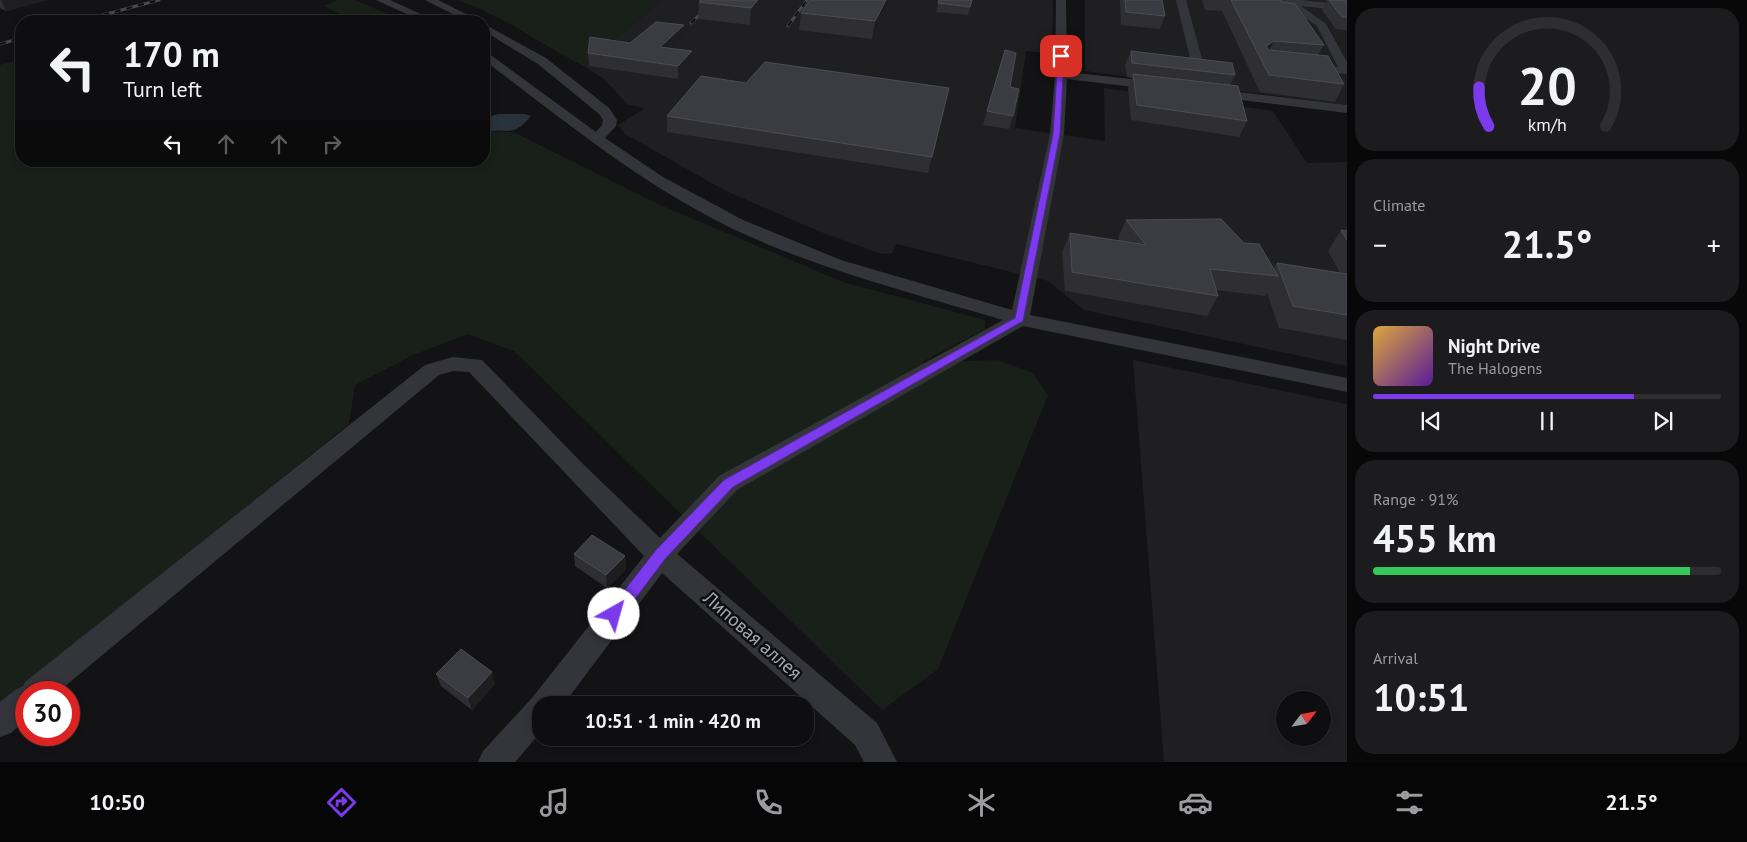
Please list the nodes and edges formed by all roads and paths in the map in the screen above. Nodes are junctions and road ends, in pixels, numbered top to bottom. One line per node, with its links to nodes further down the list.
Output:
1 (381, 0): 7 (street)
2 (430, 0): 8 (street)
3 (1061, 0): 13 (street)
4 (1181, 0): 11 (street)
5 (1285, 1): 6 (street); 12 (street)
6 (1347, 8)
7 (417, 15)
8 (462, 15)
9 (490, 31): 17 (street)
10 (490, 59): 17 (street)
11 (1198, 66)
12 (1302, 67)
13 (1061, 75): 14 (street); 18 (street)
14 (1174, 88)
15 (1203, 92): 16 (street)
16 (1347, 109)
17 (597, 139): 18 (street)
18 (1020, 319): 19 (street); 20 (street)
19 (1347, 385)
20 (660, 554): 21 (street, Липовая аллея); 22 (street); 27 (street, Липовая аллея)
21 (49, 681)
22 (551, 696)
23 (15, 709): 25 (street)
24 (532, 719): 26 (street)
25 (0, 722)
26 (494, 762)
27 (880, 762)

